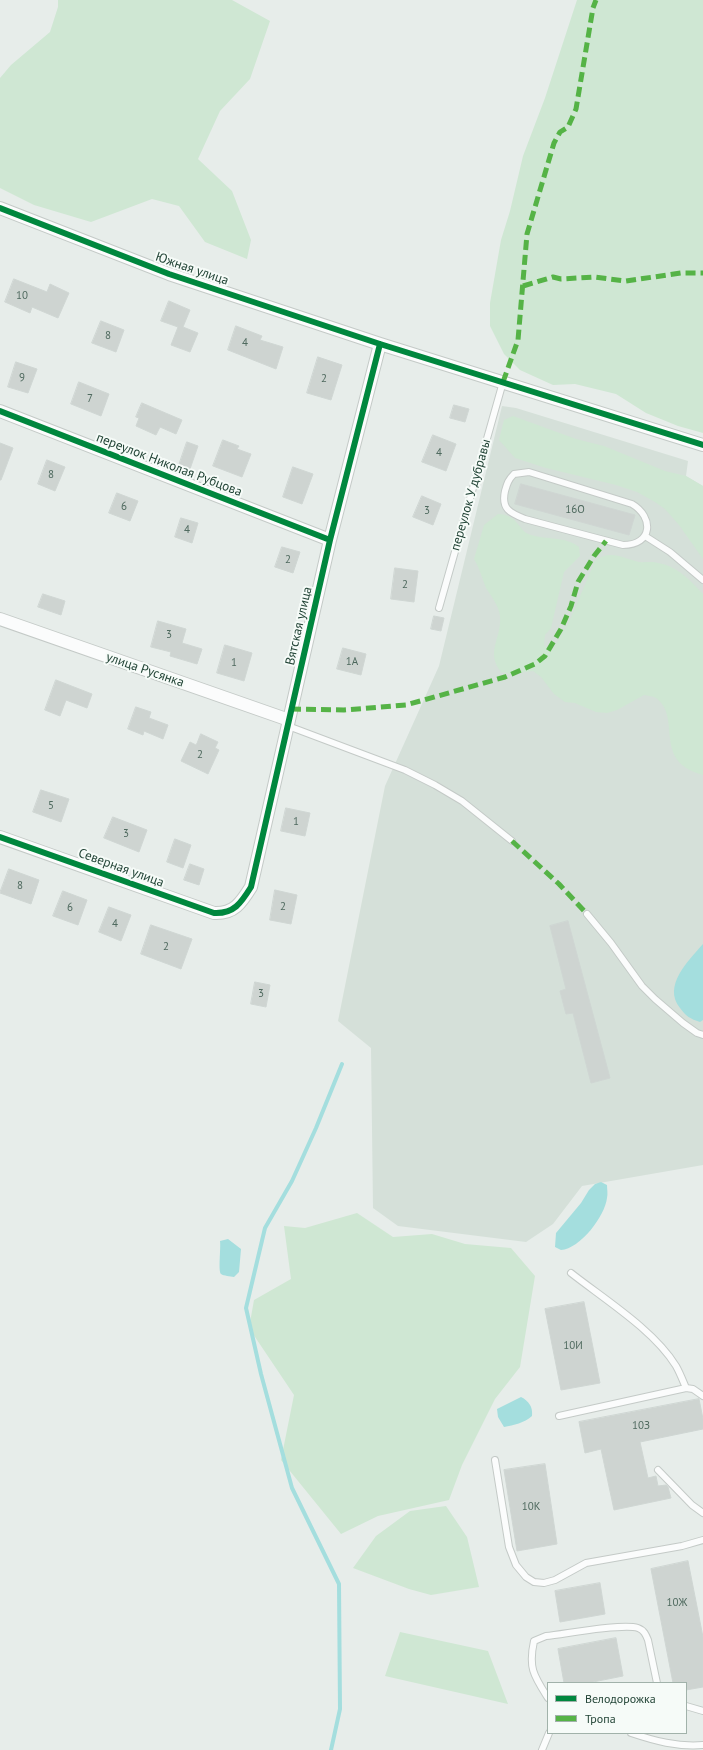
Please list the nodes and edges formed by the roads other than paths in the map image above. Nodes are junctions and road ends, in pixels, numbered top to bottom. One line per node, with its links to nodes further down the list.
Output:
1 (0, 208): 2 (street, Южная улица)
2 (380, 344): 3 (street, Южная улица); 7 (street, Вятская улица)
3 (503, 382): 5 (street, Южная улица); 9 (lane, переулок У дубравы)
4 (0, 411): 7 (street, переулок Николая Рубцова)
5 (703, 445)
6 (645, 536): 6 (lane); 8 (lane)
7 (330, 540): 11 (street, Вятская улица)
8 (703, 580)
9 (439, 608)
10 (0, 620): 11 (street, улица Русянка)
11 (288, 723): 13 (lane); 14 (street, Вятская улица)
12 (0, 837): 14 (street, Северная улица)
13 (512, 842)
14 (234, 909)
15 (587, 914): 16 (lane)
16 (703, 1034)
17 (571, 1273): 18 (lane)
18 (686, 1388): 19 (lane); 20 (lane)
19 (703, 1396)
20 (559, 1416)
21 (495, 1460): 24 (lane)
22 (658, 1470): 23 (lane)
23 (703, 1513)
24 (703, 1540)
25 (657, 1682): 26 (lane)
26 (547, 1696)
27 (687, 1706): 28 (lane)
28 (703, 1711)
29 (549, 1734): 32 (lane)
30 (634, 1734): 31 (lane)
31 (703, 1745)
32 (542, 1750)

